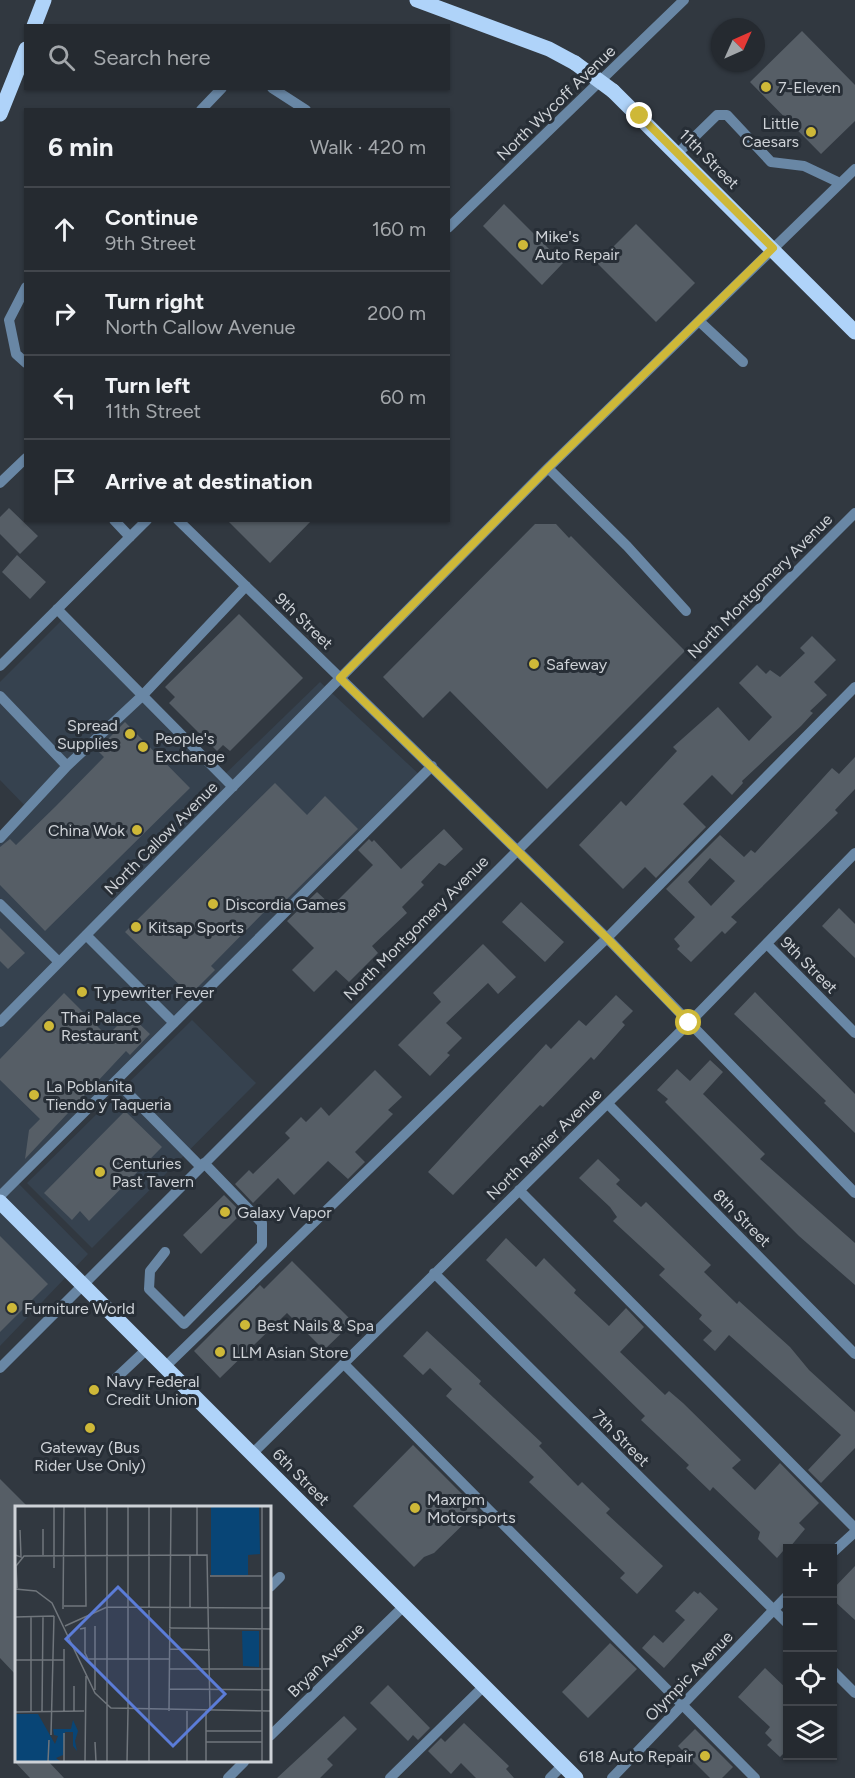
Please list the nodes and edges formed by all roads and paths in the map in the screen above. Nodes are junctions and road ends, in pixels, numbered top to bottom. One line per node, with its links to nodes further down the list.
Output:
1 (44, 0): 4 (main road)
2 (417, 0): 11 (main road, 11th Street, bridge)
3 (683, 0): 14 (street, North Wycoff Avenue)
4 (35, 24)
5 (24, 53): 10 (main road)
6 (220, 90): 8 (street)
7 (275, 90): 9 (street)
8 (203, 108)
9 (303, 108)
10 (0, 114)
11 (678, 153): 13 (street); 15 (main road, 11th Street)
12 (855, 169): 13 (street, North Callow Avenue)
13 (840, 183): 15 (street, North Callow Avenue)
14 (450, 226)
15 (773, 248): 17 (street, North Callow Avenue); 18 (main road, 11th Street)
16 (24, 291): 19 (street)
17 (699, 321): 20 (street); 22 (street, North Callow Avenue)
18 (855, 332)
19 (24, 361)
20 (743, 362)
21 (24, 460): 23 (street)
22 (548, 468): 31 (street); 33 (street, North Callow Avenue)
23 (0, 483)
24 (855, 513): 41 (street, North Montgomery Avenue)
25 (116, 522): 28 (street)
26 (145, 522): 28 (street)
27 (180, 522): 29 (street, 9th Street)
28 (130, 537): 30 (street)
29 (246, 586): 33 (street, 9th Street); 36 (street)
30 (57, 609): 32 (street); 36 (street)
31 (686, 611)
32 (0, 666)
33 (340, 678): 38 (street, 9th Street); 39 (street, North Callow Avenue)
34 (855, 687): 45 (street)
35 (0, 696): 37 (street)
36 (142, 696): 37 (street); 39 (street)
37 (67, 765): 40 (street)
38 (432, 766): 41 (street, 9th Street); 49 (street)
39 (233, 787): 44 (street, North Callow Avenue)
40 (0, 838)
41 (516, 849): 45 (street, 9th Street); 54 (street, North Montgomery Avenue)
42 (855, 854): 46 (street, North Rainier Avenue)
43 (0, 904): 47 (street)
44 (86, 935): 47 (street, North Callow Avenue); 49 (street)
45 (607, 938): 50 (street, 9th Street); 65 (street)
46 (766, 944): 50 (street, North Rainier Avenue); 51 (street, 9th Street)
47 (58, 962): 48 (street, North Callow Avenue)
48 (0, 1022)
49 (174, 1023): 52 (street)
50 (689, 1023): 53 (street, North Rainier Avenue); 56 (street, 9th Street)
51 (855, 1033)
52 (116, 1081): 54 (street); 57 (street)
53 (608, 1104): 55 (street, North Rainier Avenue); 63 (street, 8th Street)
54 (202, 1164): 59 (street); 61 (street, North Montgomery Avenue)
55 (519, 1190): 60 (street, North Rainier Avenue); 69 (street)
56 (855, 1193)
57 (0, 1196)
58 (0, 1202): 61 (main road, 6th Street)
59 (165, 1252)
60 (434, 1273): 64 (street, North Rainier Avenue); 75 (street, 7th Street)
61 (82, 1284): 62 (main road, 6th Street); 66 (street, North Montgomery Avenue)
62 (147, 1349): 65 (main road, 6th Street); 67 (street)
63 (855, 1354)
64 (344, 1364): 68 (street, North Rainier Avenue); 80 (street)
65 (165, 1367): 68 (main road, 6th Street)
66 (0, 1368)
67 (113, 1381)
68 (252, 1454): 74 (main road, 6th Street)
69 (855, 1530): 70 (street)
70 (837, 1548)
71 (280, 1577): 72 (street)
72 (272, 1585)
73 (785, 1598): 75 (street, Olympic Avenue)
74 (404, 1606): 78 (main road, 6th Street); 81 (street, Bryan Avenue)
75 (773, 1609): 76 (street, 7th Street); 80 (street, Olympic Avenue)
76 (783, 1619)
77 (837, 1675): 79 (street)
78 (484, 1686): 83 (main road, 6th Street); 85 (street)
79 (855, 1693)
80 (682, 1705): 88 (street, Olympic Avenue); 89 (street)
81 (272, 1734)
82 (242, 1763): 84 (street)
83 (563, 1765): 86 (street); 87 (main road, 6th Street)
84 (228, 1778)
85 (390, 1778)
86 (550, 1778)
87 (576, 1778)
88 (612, 1778)
89 (755, 1778)

